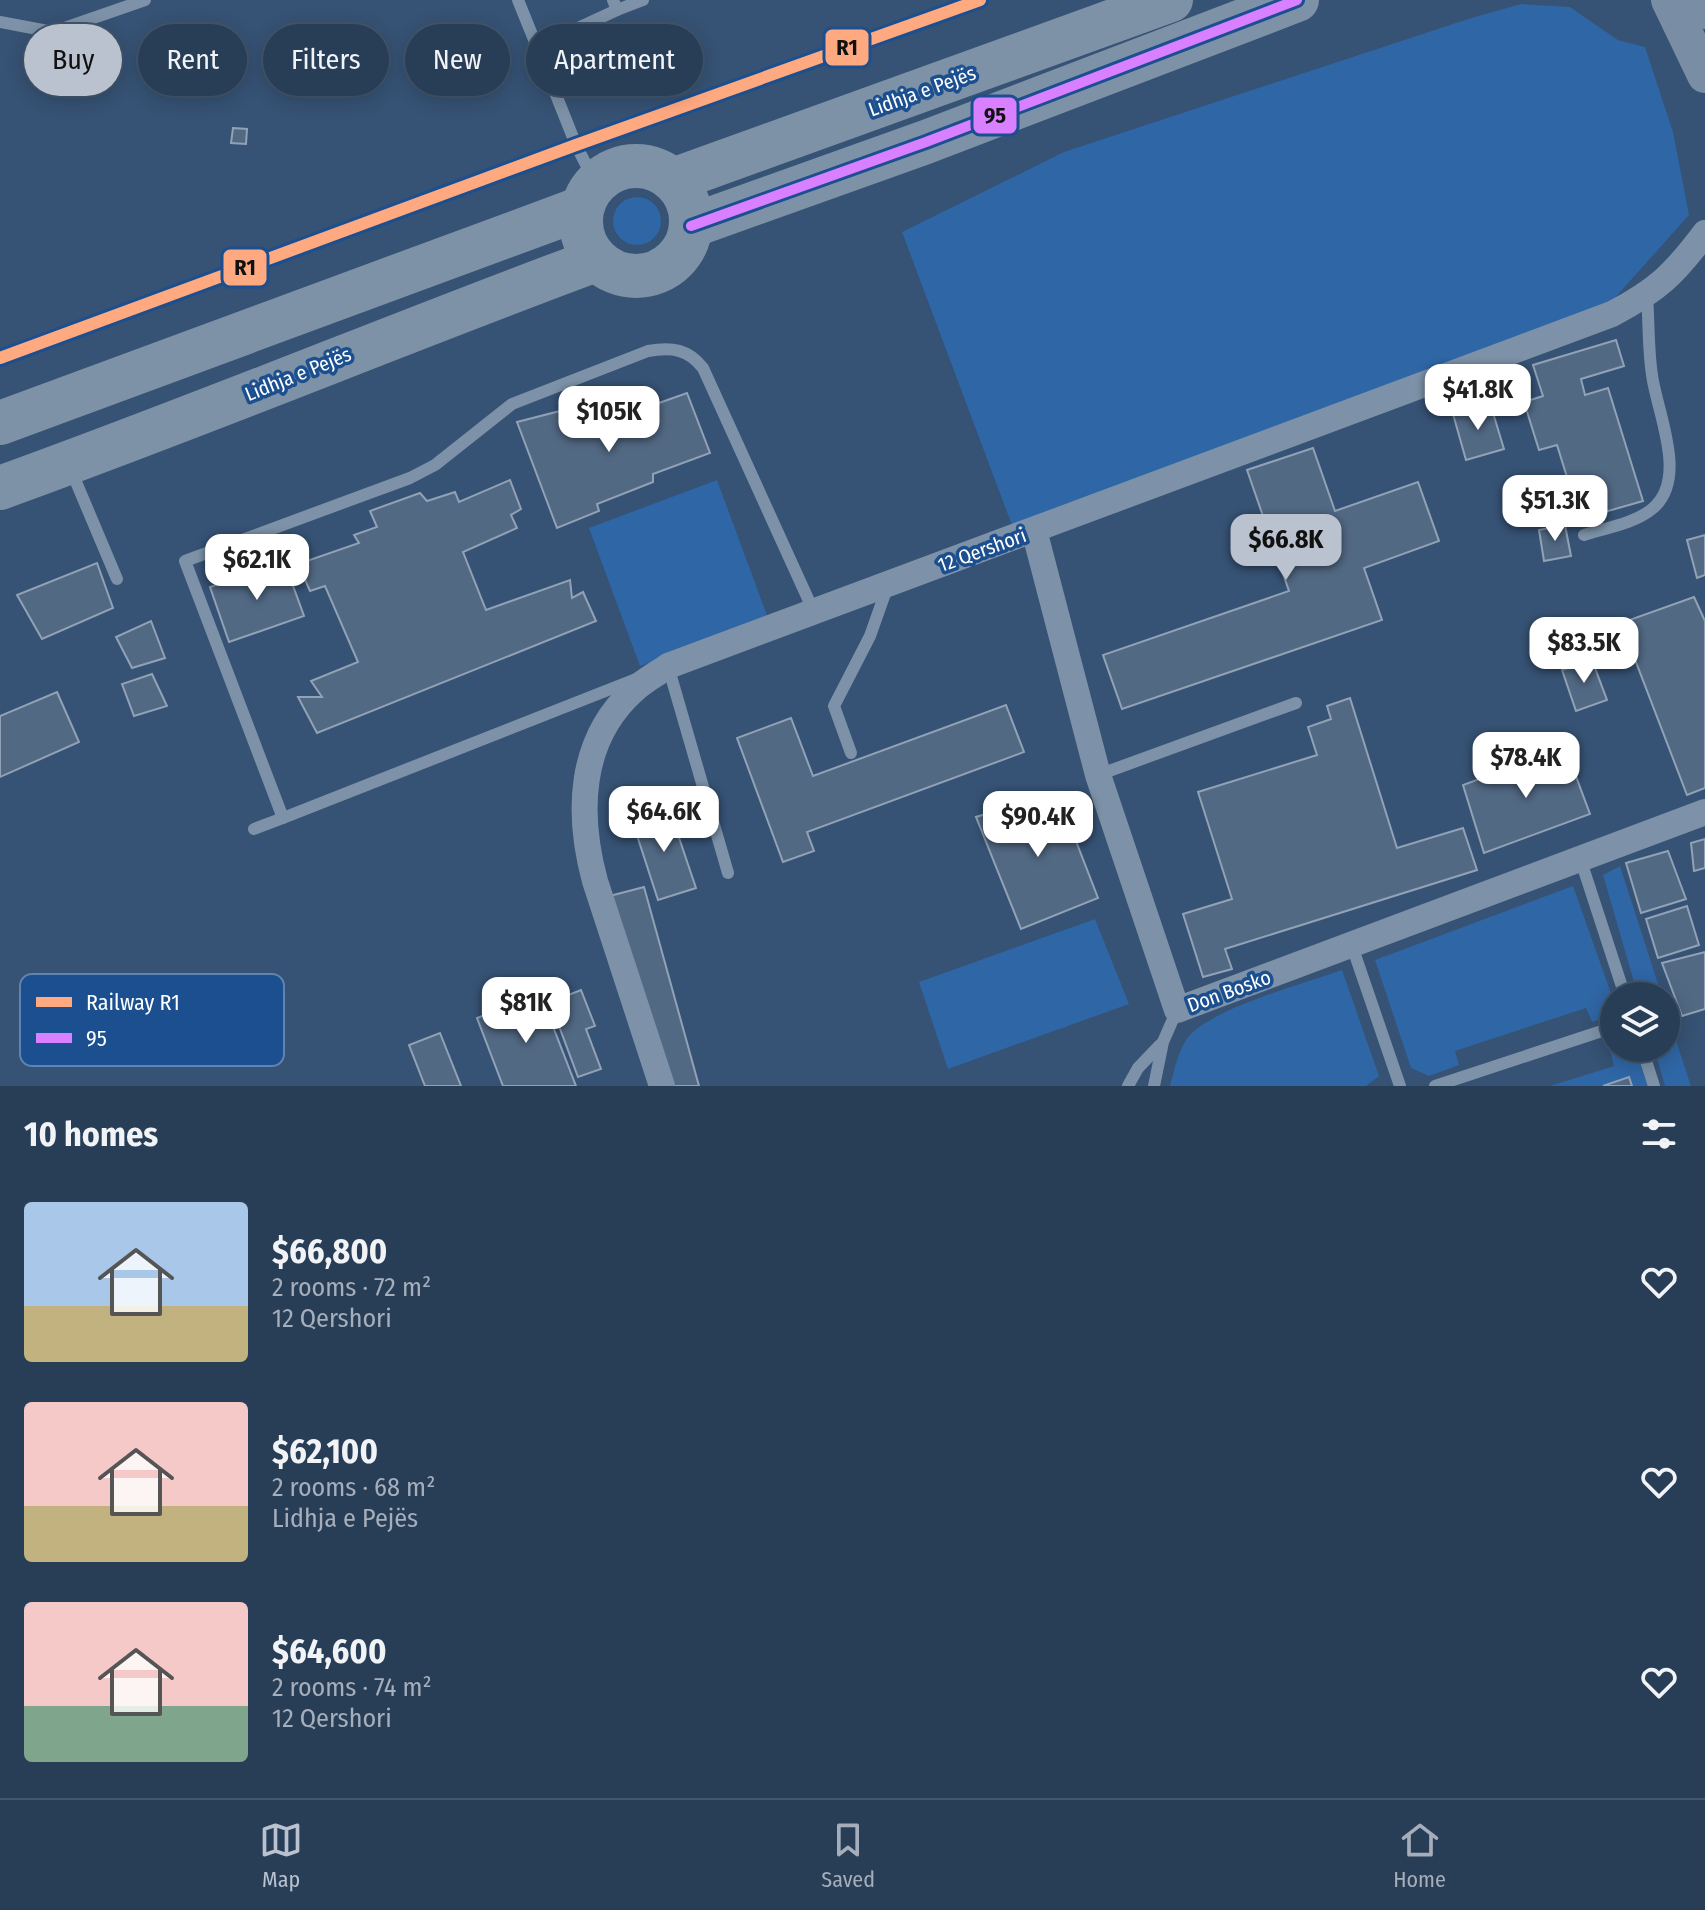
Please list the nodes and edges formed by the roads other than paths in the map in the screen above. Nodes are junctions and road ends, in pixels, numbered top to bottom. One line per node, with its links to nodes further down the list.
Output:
1 (145, 0): 10 (lane)
2 (518, 0): 11 (lane)
3 (643, 0): 8 (lane)
4 (1171, 0): 15 (highway, Lidhja e Pejës)
5 (1297, 0): 17 (highway)
6 (1669, 0): 13 (street)
7 (1701, 0): 9 (street)
8 (615, 5): 12 (lane)
9 (1705, 11)
10 (0, 22)
11 (528, 24)
12 (580, 24)
13 (1705, 75)
14 (556, 96): 16 (lane)
15 (673, 180): 16 (highway); 17 (highway)
16 (589, 196): 19 (highway); 21 (highway)
17 (691, 226): 19 (highway)
18 (1705, 233): 20 (street, 12 Qershori)
19 (596, 260): 22 (highway, Lidhja e Pejës)
20 (1647, 296): 24 (street, 12 Qershori); 25 (lane)
21 (0, 423)
22 (69, 463): 23 (highway, Lidhja e Pejës); 26 (lane)
23 (0, 488)
24 (1034, 530): 27 (street, 12 Qershori); 32 (street, Don Bosko)
25 (1584, 535)
26 (117, 579)
27 (888, 585): 28 (street, 12 Qershori); 31 (lane)
28 (814, 612): 29 (street, 12 Qershori); 34 (lane)
29 (668, 666): 34 (lane); 37 (lane); 44 (street, 12 Qershori)
30 (1296, 703): 32 (lane)
31 (851, 753)
32 (1098, 775): 40 (street, Don Bosko)
33 (1705, 812): 36 (street, Don Bosko)
34 (283, 818): 35 (lane)
35 (254, 829)
36 (1580, 857): 38 (street, Don Bosko); 39 (lane)
37 (728, 873)
38 (1352, 946): 40 (street, Don Bosko); 47 (lane)
39 (1620, 982)
40 (1177, 1010): 42 (lane)
41 (1600, 1032): 48 (lane)
42 (1163, 1042): 45 (lane); 46 (lane)
43 (1646, 1062): 49 (lane)
44 (662, 1086)
45 (1128, 1086)
46 (1154, 1086)
47 (1400, 1086)
48 (1435, 1086)
49 (1654, 1086)

